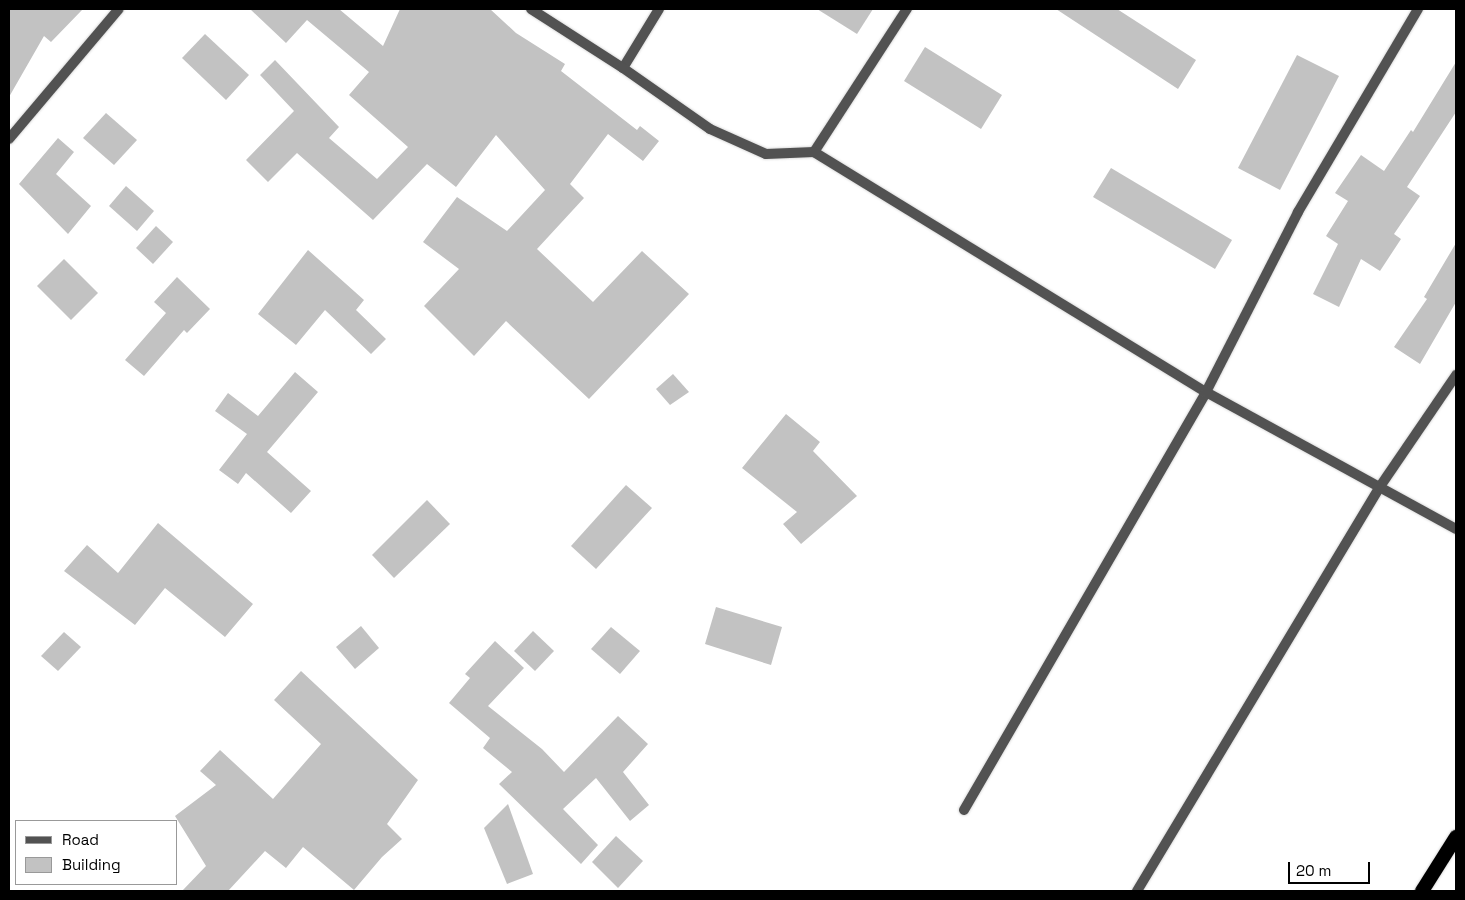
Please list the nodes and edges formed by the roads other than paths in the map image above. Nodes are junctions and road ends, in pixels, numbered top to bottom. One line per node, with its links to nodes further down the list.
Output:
1 (119, 9): 7 (street)
2 (531, 9): 6 (street)
3 (659, 9): 6 (street)
4 (907, 9): 8 (street)
5 (1418, 9): 10 (street)
6 (624, 68): 8 (street)
7 (9, 139)
8 (814, 152): 10 (street)
9 (1456, 375): 11 (street)
10 (1206, 392): 11 (street); 13 (street)
11 (1379, 488): 12 (street); 15 (street)
12 (1456, 529)
13 (964, 810)
14 (1456, 837): 16 (highway)
15 (1137, 891)
16 (1422, 891)

